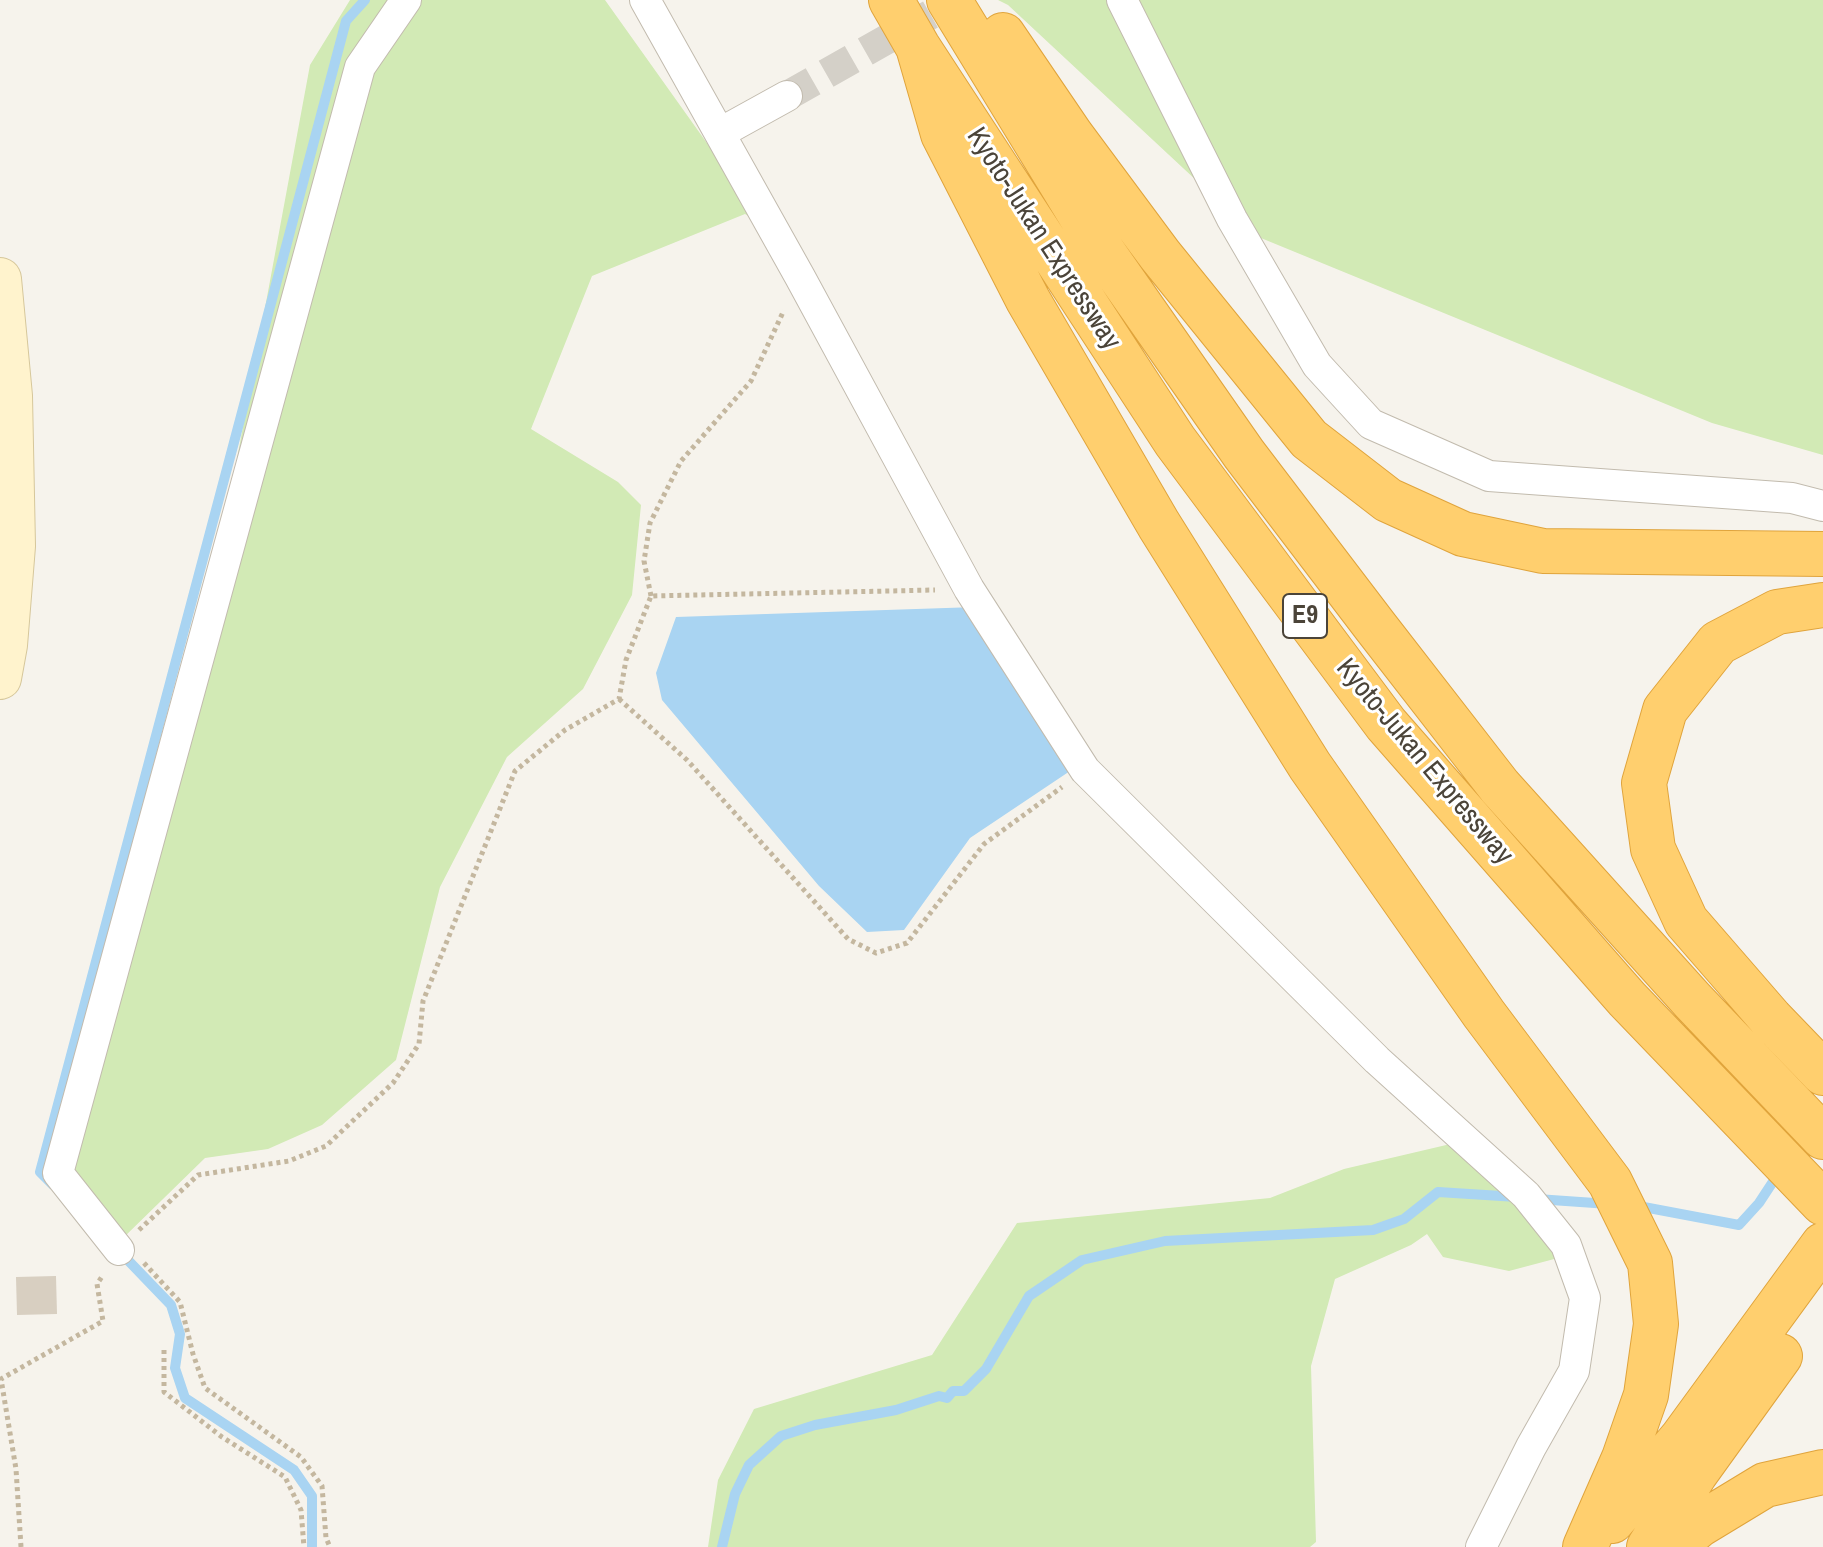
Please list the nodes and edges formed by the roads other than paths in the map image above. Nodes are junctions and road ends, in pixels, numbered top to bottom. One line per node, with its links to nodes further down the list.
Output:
1 (406, 0): 19 (street)
2 (645, 0): 9 (street)
3 (891, 0): 7 (highway, Kyoto-Jukan Expressway / E9)
4 (949, 0): 16 (highway, Kyoto-Jukan Expressway / E9)
5 (979, 0): 12 (highway)
6 (1122, 0): 11 (street)
7 (918, 47): 17 (highway, Kyoto-Jukan Expressway / E9); 23 (highway)
8 (787, 96): 9 (street)
9 (720, 133): 22 (street)
10 (0, 279): 14 (street)
11 (1823, 506)
12 (1823, 554)
13 (1823, 605): 15 (highway)
14 (0, 678)
15 (1823, 1073)
16 (1823, 1137)
17 (1808, 1188)
18 (1823, 1245): 23 (highway)
19 (122, 1247)
20 (1823, 1295): 24 (highway)
21 (1823, 1472): 25 (highway)
22 (1481, 1547)
23 (1587, 1547)
24 (1649, 1547)
25 (1673, 1547)

